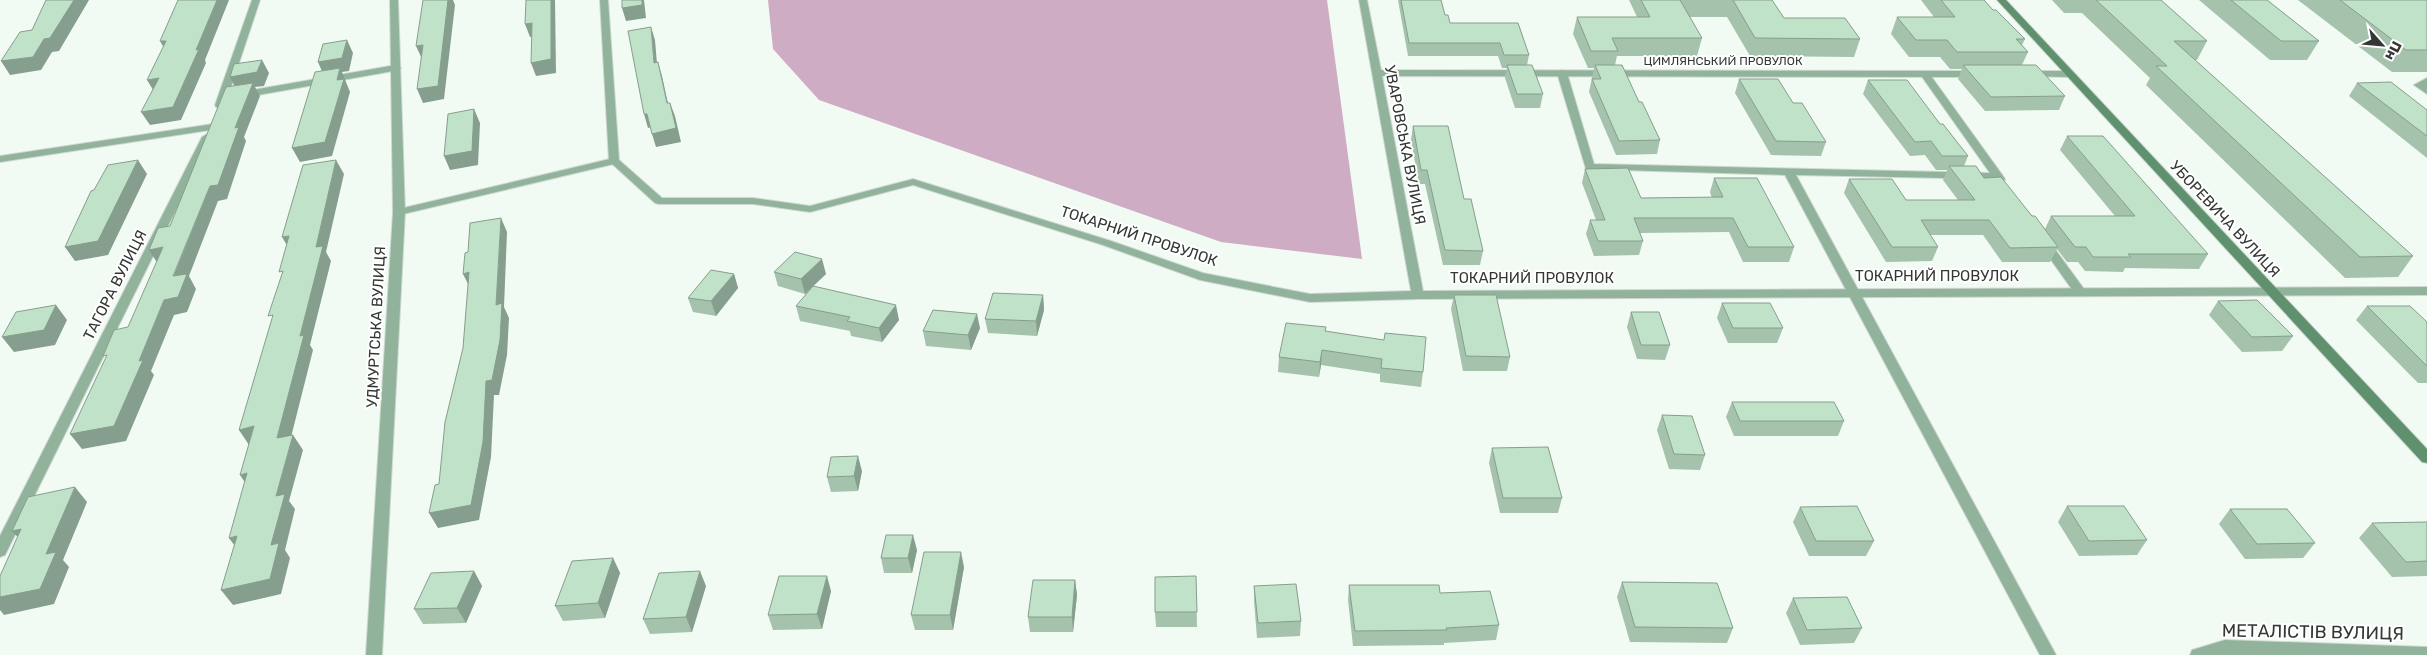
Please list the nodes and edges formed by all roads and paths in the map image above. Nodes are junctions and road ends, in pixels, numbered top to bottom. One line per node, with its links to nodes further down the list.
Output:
1 (256, 0): 13 (street, ТАГОРА ВУЛИЦЯ)
2 (394, 0): 6 (street, УДМУРТСЬКА ВУЛИЦЯ)
3 (604, 0): 16 (street)
4 (1363, 0): 7 (street, УВАРОВСЬКА ВУЛИЦЯ)
5 (2001, 0): 12 (street, УБОРЕВИЧА ВУЛИЦЯ)
6 (396, 68): 13 (street); 20 (street, УДМУРТСЬКА ВУЛИЦЯ)
7 (1376, 73): 8 (street, ЦИМЛЯНСЬКИЙ ПРОВУЛОК); 26 (street, УВАРОВСЬКА ВУЛИЦЯ)
8 (1562, 73): 9 (street, ЦИМЛЯНСЬКИЙ ПРОВУЛОК); 17 (street)
9 (1925, 74): 10 (street, ЦИМЛЯНСЬКИЙ ПРОВУЛОК); 18 (street)
10 (1992, 74)
11 (2012, 74): 12 (street)
12 (2070, 74): 22 (street, УБОРЕВИЧА ВУЛИЦЯ)
13 (223, 98): 14 (street, ТАГОРА ВУЛИЦЯ)
14 (213, 127): 15 (street); 28 (street, ТАГОРА ВУЛИЦЯ)
15 (0, 160)
16 (614, 161): 20 (street); 26 (street, ТОКАРНИЙ ПРОВУЛОК)
17 (1789, 171): 18 (street); 25 (street)
18 (1998, 176): 19 (street)
19 (2009, 191)
20 (399, 212): 30 (street, УДМУРТСЬКА ВУЛИЦЯ)
21 (2036, 230): 24 (street)
22 (2271, 291): 23 (street, ТОКАРНИЙ ПРОВУЛОК); 24 (street, ТОКАРНИЙ ПРОВУЛОК); 27 (street, УБОРЕВИЧА ВУЛИЦЯ)
23 (2427, 291)
24 (2080, 292): 25 (street, ТОКАРНИЙ ПРОВУЛОК)
25 (1853, 293): 26 (street, ТОКАРНИЙ ПРОВУЛОК); 31 (street)
26 (1418, 295)
27 (2427, 458)
28 (0, 551)
29 (2427, 654): 32 (street, МЕТАЛІСТІВ ВУЛИЦЯ)
30 (374, 655)
31 (2048, 655)
32 (2198, 655)

